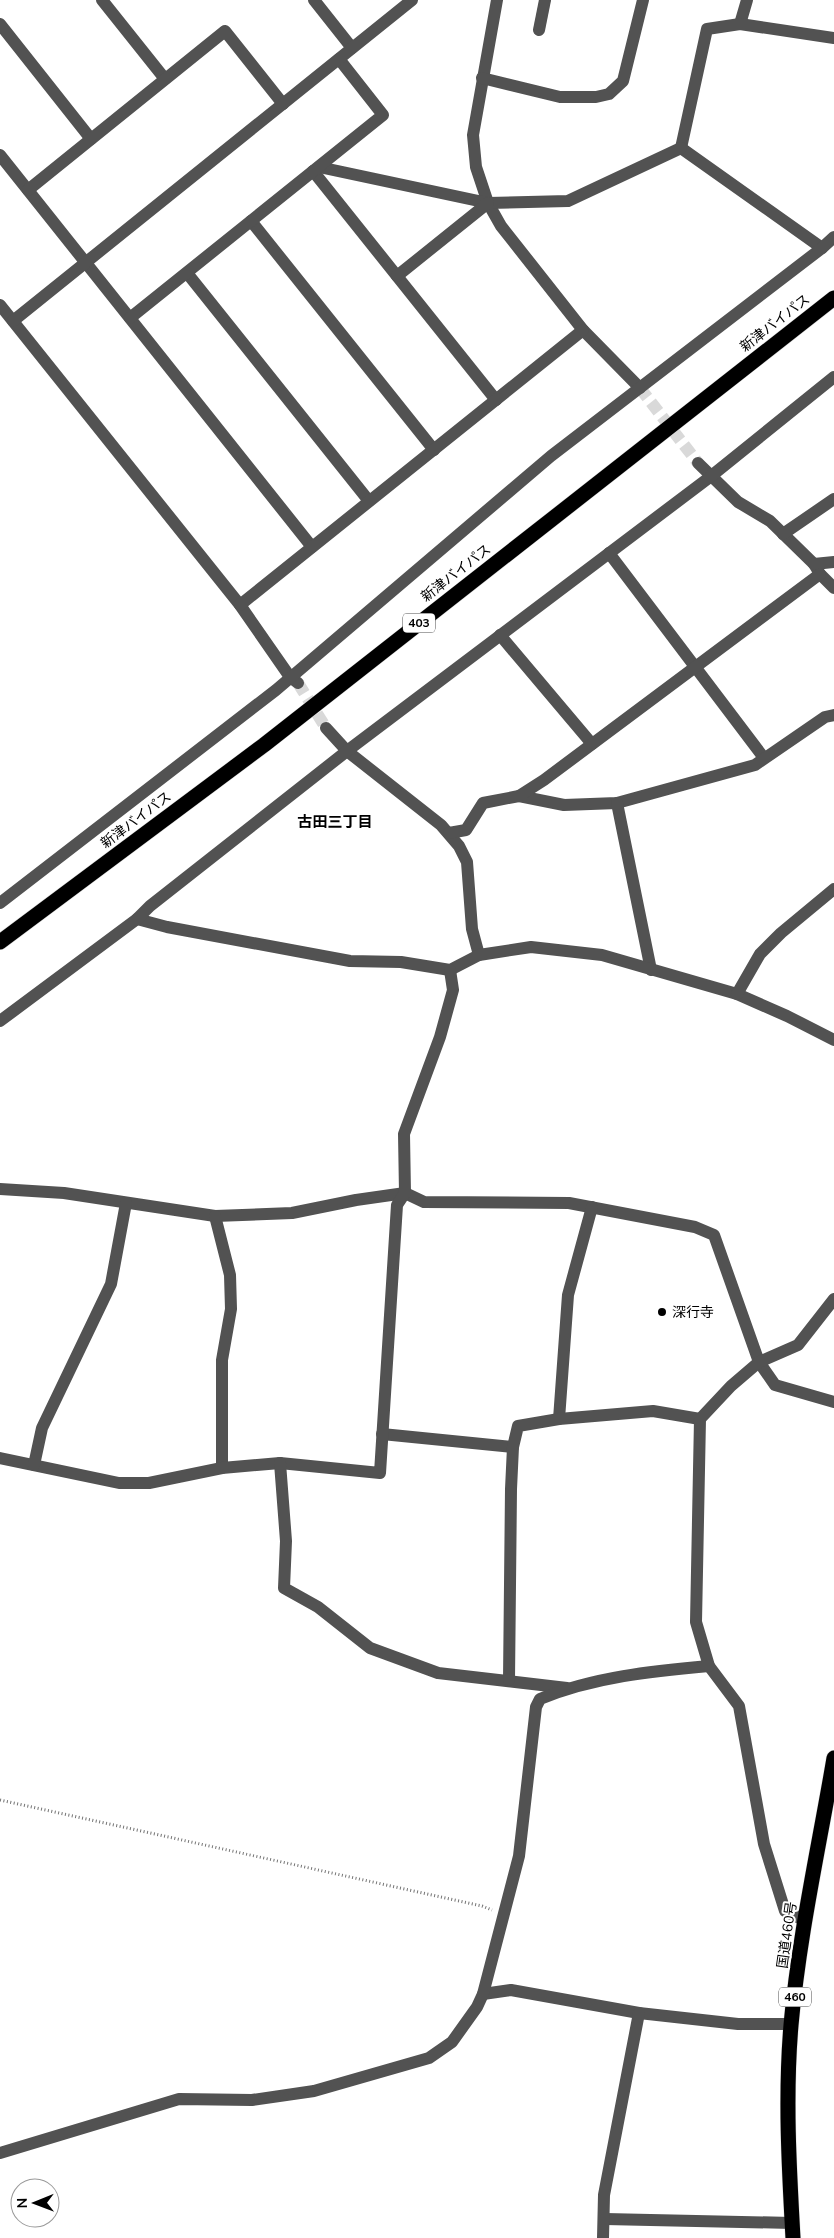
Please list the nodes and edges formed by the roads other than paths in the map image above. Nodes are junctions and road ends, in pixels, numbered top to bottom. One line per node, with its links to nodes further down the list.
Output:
1 (102, 0): 15 (street)
2 (314, 0): 12 (street)
3 (412, 0): 12 (street)
4 (497, 0): 14 (street)
5 (545, 0): 10 (street)
6 (643, 0): 14 (street)
7 (747, 0): 9 (street)
8 (0, 24): 17 (street)
9 (740, 24): 11 (street); 18 (street)
10 (540, 30)
11 (834, 38)
12 (352, 48): 13 (street)
13 (338, 59): 16 (street); 20 (street)
14 (482, 78): 22 (street)
15 (165, 79): 16 (street); 17 (street)
16 (283, 104): 26 (street)
17 (91, 139): 21 (street)
18 (681, 148): 22 (street); 25 (street)
19 (0, 155): 21 (street)
20 (316, 169): 22 (street); 23 (street); 28 (street)
21 (28, 190): 26 (street)
22 (488, 203): 28 (street); 33 (street)
23 (251, 221): 27 (street); 37 (street)
24 (834, 237): 25 (street)
25 (822, 248): 35 (street)
26 (86, 262): 31 (street); 32 (street)
27 (187, 273): 31 (street); 41 (street)
28 (397, 276): 36 (street)
29 (834, 298): 63 (highway, 新津バイパス / 403)
30 (0, 305): 32 (street)
31 (130, 318): 43 (street)
32 (13, 321): 48 (street)
33 (583, 330): 35 (street); 36 (street)
34 (834, 376): 39 (street)
35 (640, 388): 51 (street)
36 (496, 400): 37 (street)
37 (434, 450): 41 (street)
38 (698, 463): 39 (street)
39 (710, 477): 42 (street); 44 (street)
40 (834, 499): 42 (street)
41 (369, 502): 43 (street)
42 (783, 534): 46 (street)
43 (312, 547): 48 (street)
44 (609, 553): 49 (street); 50 (street)
45 (834, 562): 46 (street)
46 (817, 569): 47 (street); 50 (street)
47 (834, 588)
48 (240, 605): 51 (street)
49 (500, 635): 54 (street); 55 (street)
50 (694, 667): 54 (street); 56 (street)
51 (294, 680): 61 (street)
52 (834, 715): 56 (street)
53 (326, 728): 55 (street)
54 (592, 744): 57 (street)
55 (347, 751): 59 (street); 62 (street)
56 (764, 758): 58 (street)
57 (519, 796): 58 (street); 59 (street)
58 (617, 803): 66 (street)
59 (449, 833): 64 (street)
60 (834, 890): 67 (street)
61 (0, 903)
62 (137, 919): 65 (street); 68 (street)
63 (0, 942)
64 (479, 955): 65 (street); 66 (street)
65 (450, 970): 71 (street)
66 (651, 970): 67 (street)
67 (737, 994): 69 (street)
68 (0, 1021)
69 (834, 1040)
70 (0, 1189): 72 (street)
71 (405, 1193): 73 (street); 74 (street); 80 (street)
72 (126, 1202): 74 (street); 84 (street)
73 (592, 1207): 76 (street); 78 (street)
74 (215, 1216): 85 (street)
75 (834, 1299): 76 (street)
76 (759, 1362): 77 (street); 79 (street)
77 (834, 1402)
78 (559, 1419): 79 (street); 81 (street)
79 (700, 1419): 86 (street)
80 (382, 1434): 81 (street); 83 (street)
81 (513, 1447): 87 (street)
82 (0, 1458): 84 (street)
83 (280, 1463): 85 (street); 87 (street)
84 (34, 1465): 85 (street)
85 (222, 1468)
86 (709, 1666): 88 (street); 90 (street)
87 (509, 1680): 88 (street)
88 (572, 1688): 91 (street)
89 (834, 1758): 90 (highway, 国道460号 / 460)
90 (804, 1920): 93 (highway, 国道460号 / 460)
91 (483, 1994): 92 (street); 94 (street)
92 (639, 2013): 93 (street); 95 (street)
93 (791, 2024): 96 (highway, 国道460号 / 460)
94 (0, 2153)
95 (605, 2219): 96 (street); 97 (street)
96 (793, 2231)
97 (603, 2238)

